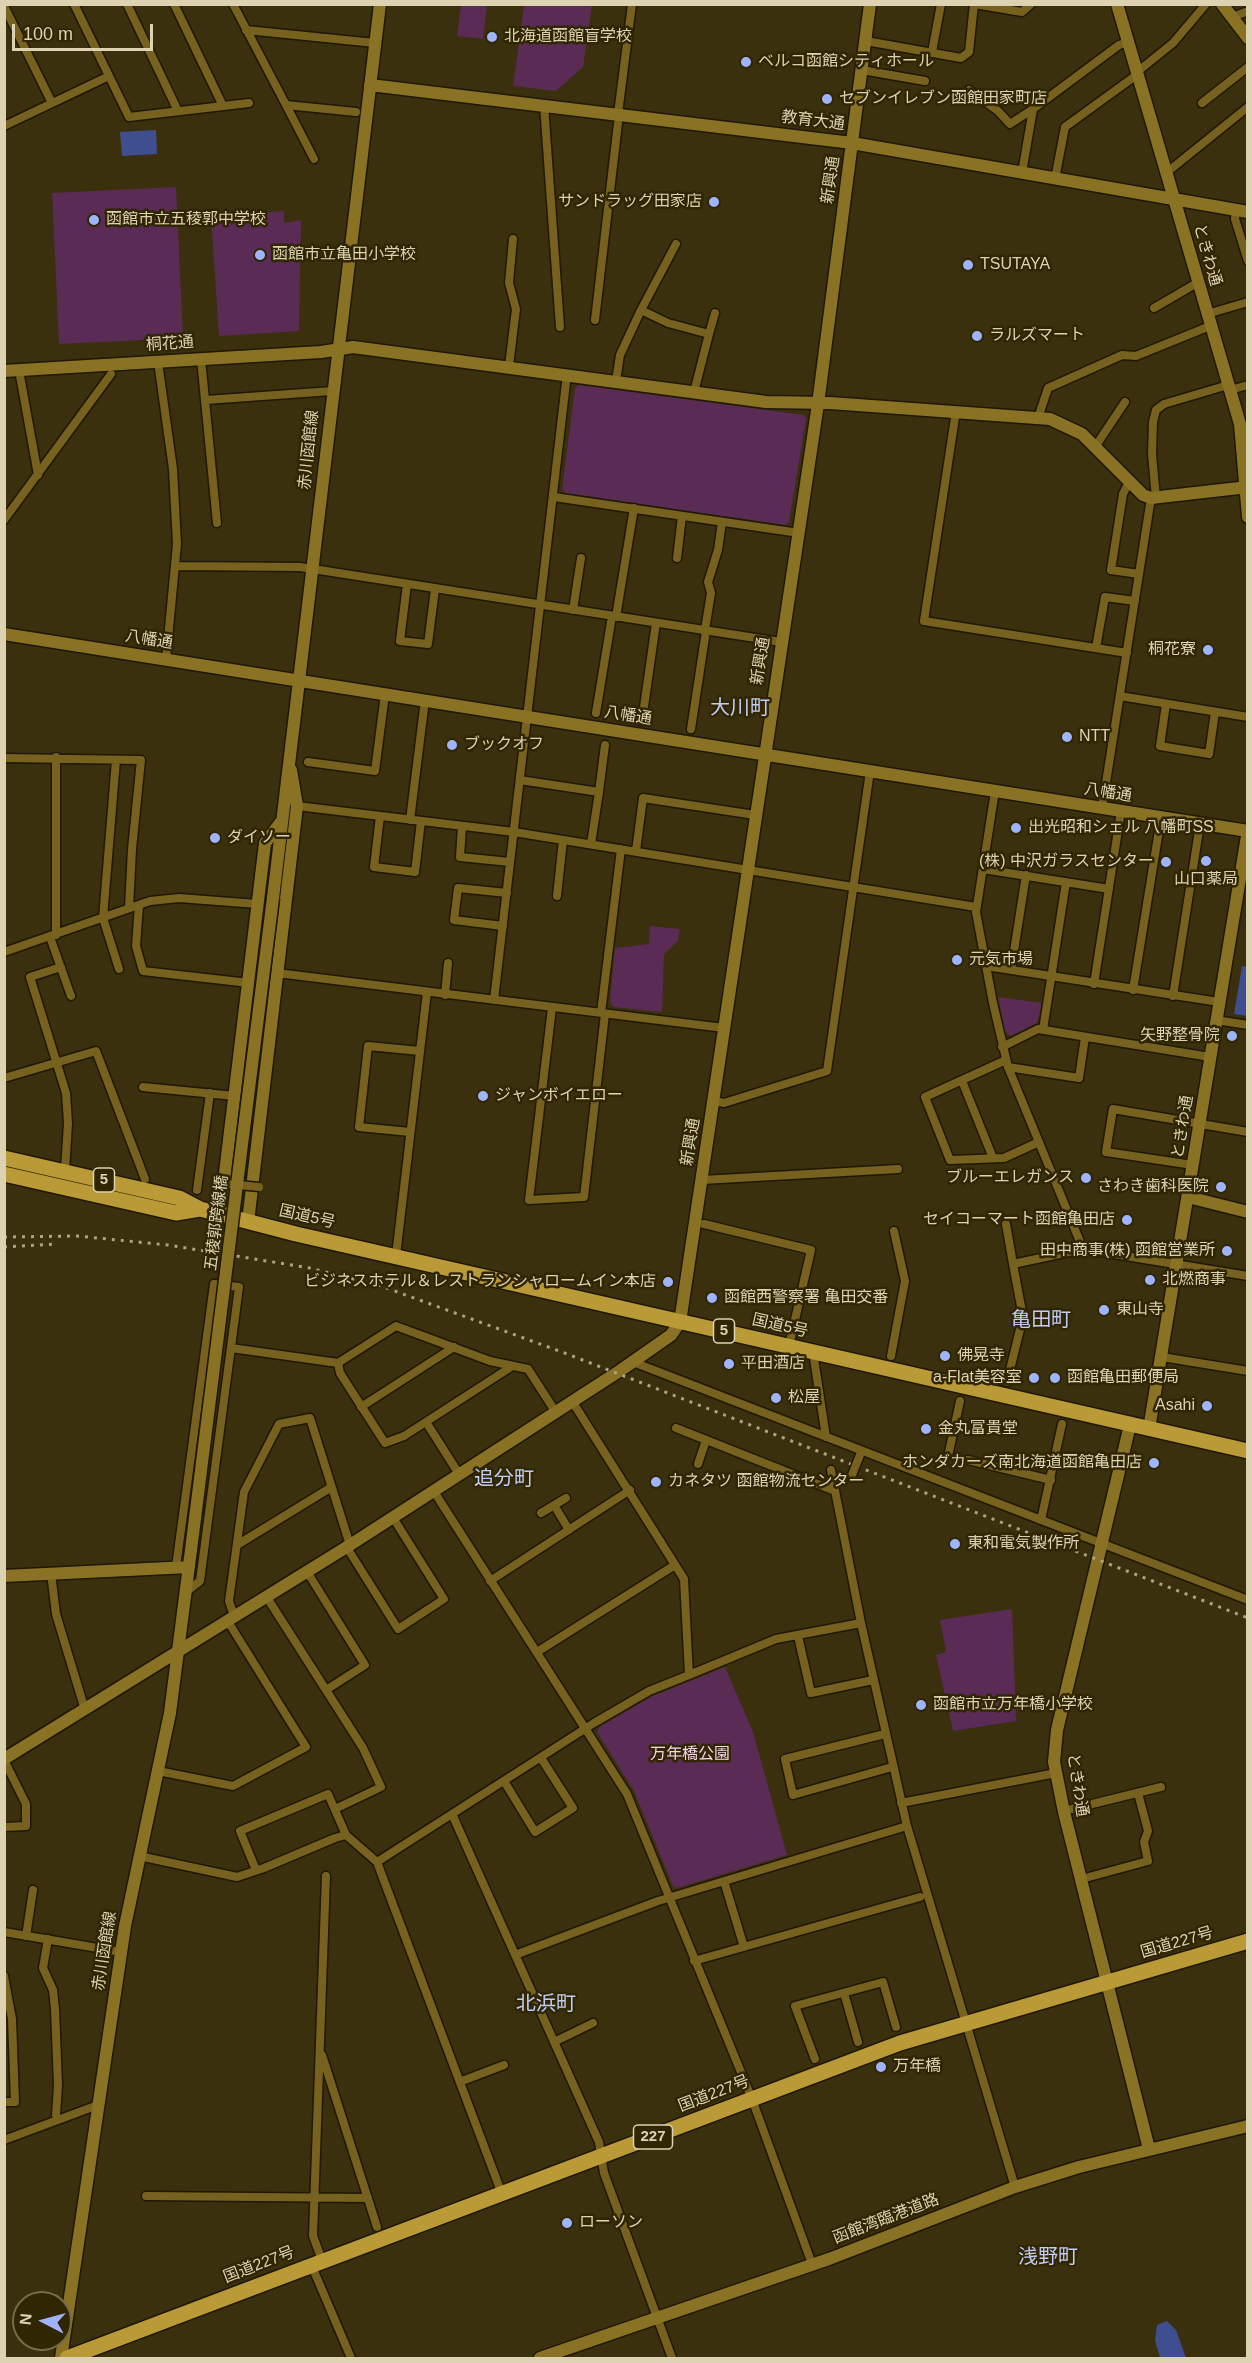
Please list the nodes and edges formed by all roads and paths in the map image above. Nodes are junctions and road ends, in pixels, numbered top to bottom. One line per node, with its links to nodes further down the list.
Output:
1 (74, 4): 26 (street)
2 (127, 4): 38 (street)
3 (174, 4): 35 (street)
4 (233, 4): 17 (street)
5 (380, 4): 21 (street, 赤川函館線)
6 (632, 4): 40 (street)
7 (870, 4): 19 (street, 新興通)
8 (941, 4): 22 (street)
9 (1031, 4): 13 (street)
10 (1117, 4): 20 (street, ときわ通)
11 (1206, 4): 25 (street)
12 (1222, 4): 16 (street)
13 (976, 5): 22 (street)
14 (4, 6): 30 (street)
15 (1248, 10): 16 (street)
16 (1233, 17): 18 (street)
17 (246, 30): 21 (street); 33 (street)
18 (1248, 38)
19 (866, 41): 22 (street); 24 (street, 新興通)
20 (1128, 42): 25 (street, ときわ通); 37 (street)
21 (375, 43): 28 (street, 赤川函館線)
22 (933, 52)
23 (1248, 67): 32 (street)
24 (862, 70): 27 (street); 42 (street, 新興通)
25 (1137, 73): 44 (street, ときわ通); 46 (street)
26 (109, 76): 30 (street); 38 (street)
27 (925, 81)
28 (370, 85): 34 (street, 教育大通); 61 (street, 赤川函館線)
29 (969, 90): 37 (street)
30 (52, 103): 41 (street)
31 (249, 103): 35 (street)
32 (1202, 103)
33 (286, 105): 39 (street); 43 (street)
34 (544, 105): 40 (street, 教育大通); 59 (street)
35 (223, 106): 38 (street)
36 (1248, 107): 44 (street)
37 (1033, 109): 45 (street)
38 (178, 111)
39 (356, 112)
40 (618, 118): 42 (street, 教育大通); 57 (street)
41 (4, 126)
42 (852, 143): 45 (street, 教育大通); 76 (street, 新興通)
43 (314, 159)
44 (1166, 172): 47 (street, ときわ通)
45 (1022, 173): 46 (street, 教育大通)
46 (1055, 179): 47 (street, 教育大通)
47 (1174, 199): 48 (street, 教育大通); 52 (street, ときわ通)
48 (1242, 211): 51 (street)
49 (513, 239): 64 (street)
50 (676, 244): 55 (street)
51 (1248, 261)
52 (1197, 283): 54 (street); 58 (street, ときわ通)
53 (1248, 302): 58 (street)
54 (1154, 308)
55 (641, 310): 60 (street); 69 (street)
56 (715, 313): 60 (street)
57 (596, 320)
58 (1208, 320): 71 (street, ときわ通); 78 (street)
59 (560, 327)
60 (709, 334): 73 (street)
61 (337, 349): 62 (street, 桐花通); 64 (street, 桐花通); 72 (street, 赤川函館線)
62 (201, 359): 63 (street, 桐花通); 74 (street)
63 (158, 362): 65 (street, 桐花通); 94 (street)
64 (509, 366): 68 (street, 桐花通)
65 (19, 370): 66 (street, 桐花通); 80 (street)
66 (4, 371)
67 (111, 374): 80 (street)
68 (567, 374): 69 (street, 桐花通); 83 (street)
69 (616, 381): 73 (street, 桐花通)
70 (1248, 385): 71 (street)
71 (1229, 388): 82 (street, ときわ通); 84 (street)
72 (332, 391): 74 (street); 95 (street, 赤川函館線)
73 (694, 392): 76 (street, 桐花通)
74 (206, 400): 90 (street)
75 (1125, 402): 79 (street)
76 (818, 404): 77 (street, 桐花通); 91 (street, 新興通)
77 (956, 411): 78 (street, 桐花通); 107 (street)
78 (1038, 418): 79 (street, 桐花通)
79 (1095, 447): 81 (street, 桐花通)
80 (38, 475): 88 (street)
81 (1129, 482): 84 (street, 桐花通); 96 (street)
82 (1246, 487): 84 (street); 87 (street, ときわ通)
83 (554, 498): 85 (street); 100 (street)
84 (1153, 498): 96 (street)
85 (634, 508): 86 (street); 102 (street)
86 (682, 516): 89 (street); 93 (street)
87 (1248, 517)
88 (4, 520)
89 (722, 522): 91 (street); 104 (street)
90 (217, 523)
91 (799, 533): 106 (street, 新興通)
92 (581, 558): 101 (street)
93 (677, 558)
94 (177, 566): 95 (street); 109 (street)
95 (313, 569): 97 (street); 110 (street, 赤川函館線)
96 (1139, 574): 99 (street)
97 (407, 584): 98 (street); 98 (street)
98 (435, 589): 100 (street)
99 (1135, 601): 107 (street); 108 (street)
100 (541, 605): 101 (street); 117 (street)
101 (573, 610): 102 (street)
102 (614, 616): 103 (street); 116 (street)
103 (656, 623): 104 (street); 119 (street)
104 (705, 631): 106 (street); 120 (street)
105 (4, 634): 109 (street, 八幡通)
106 (781, 642): 122 (street, 新興通)
107 (1096, 648): 108 (street)
108 (1127, 653): 112 (street)
109 (166, 660): 110 (street, 八幡通)
110 (300, 681): 111 (street, 八幡通); 123 (street, 赤川函館線)
111 (385, 694): 113 (street, 八幡通); 127 (street)
112 (1120, 696): 114 (street); 133 (street)
113 (425, 700): 117 (street, 八幡通); 138 (street)
114 (1166, 704): 115 (street); 115 (street)
115 (1215, 712): 118 (street)
116 (596, 713)
117 (527, 717): 122 (street, 八幡通); 129 (street)
118 (1248, 717)
119 (642, 721)
120 (691, 729)
121 (605, 745): 131 (street)
122 (764, 754): 128 (street, 八幡通); 135 (street, 新興通)
123 (289, 756): 132 (street); 139 (street, 赤川函館線)
124 (4, 758): 125 (street)
125 (57, 758): 126 (street); 165 (street)
126 (116, 760): 162 (street); 163 (street)
127 (308, 762)
128 (870, 771): 130 (street, 八幡通); 154 (street)
129 (520, 780): 131 (street); 144 (street)
130 (995, 791): 133 (street, 八幡通); 151 (street)
131 (599, 792): 146 (street)
132 (297, 806): 136 (street); 172 (street)
133 (1102, 808): 134 (street, 八幡通)
134 (1121, 811): 137 (street, 八幡通); 155 (street)
135 (755, 815): 148 (street); 150 (street, 新興通)
136 (380, 816): 138 (street); 140 (street)
137 (1161, 818): 141 (street, 八幡通); 176 (street)
138 (410, 820): 140 (street)
139 (281, 821): 158 (street, 赤川函館線); 160 (street)
140 (421, 821): 142 (street)
141 (1200, 824): 143 (street, 八幡通); 180 (street)
142 (462, 826): 144 (street); 149 (street)
143 (1248, 831): 182 (street, ときわ通)
144 (514, 832): 145 (street); 149 (street)
145 (564, 840): 146 (street); 157 (street)
146 (591, 844): 147 (street)
147 (621, 849): 148 (street); 184 (street)
148 (636, 851): 150 (street)
149 (510, 862): 156 (street)
150 (747, 869): 154 (street); 187 (street, 新興通)
151 (983, 869): 152 (street); 161 (street)
152 (1026, 875): 153 (street); 171 (street)
153 (1066, 882): 155 (street); 173 (street)
154 (853, 886): 161 (street); 200 (street)
155 (1109, 889): 175 (street)
156 (507, 893): 164 (street); 164 (street)
157 (557, 896)
158 (273, 898): 274 (street, 五稜郭跨線橋, bridge)
159 (139, 904): 160 (street); 162 (street); 174 (street)
160 (257, 904): 174 (street)
161 (976, 907): 168 (street)
162 (129, 908): 163 (street)
163 (103, 918): 165 (street); 170 (street)
164 (503, 926): 181 (street)
165 (53, 936): 166 (street); 169 (street)
166 (4, 952)
167 (448, 963): 178 (street)
168 (986, 966): 171 (street); 190 (street)
169 (61, 967): 179 (street); 193 (street)
170 (119, 969)
171 (1011, 970): 173 (street)
172 (277, 973): 177 (street); 220 (street)
173 (1051, 977): 175 (street); 188 (street)
174 (249, 983): 199 (street)
175 (1094, 984): 176 (street)
176 (1133, 990): 180 (street)
177 (427, 992): 178 (street); 191 (street)
178 (445, 994): 181 (street)
179 (71, 996)
180 (1173, 996): 182 (street)
181 (494, 1000): 183 (street)
182 (1218, 1002): 185 (street, ときわ通)
183 (552, 1008): 184 (street); 184 (street)
184 (603, 1014): 187 (street)
185 (1216, 1020): 186 (street); 192 (street, ときわ通)
186 (1248, 1025)
187 (724, 1028): 200 (street, 新興通)
188 (1043, 1030): 189 (street); 190 (street)
189 (1085, 1037): 192 (street); 194 (street)
190 (1002, 1047): 194 (street)
191 (420, 1052): 202 (street); 202 (street)
192 (1210, 1058): 201 (street, ときわ通)
193 (56, 1063): 195 (street); 209 (street); 211 (street)
194 (1007, 1064): 196 (street); 204 (street)
195 (4, 1078)
196 (962, 1081): 206 (street); 206 (street)
197 (143, 1087): 198 (street)
198 (210, 1093): 199 (street); 215 (street)
199 (235, 1096): 219 (street)
200 (714, 1101): 212 (street, 新興通)
201 (1200, 1124): 203 (street); 207 (street, ときわ通); 207 (street)
202 (410, 1132): 225 (street)
203 (1248, 1132)
204 (1039, 1142): 206 (street); 224 (street)
205 (4, 1158): 209 (highway, 国道5号 / 5)
206 (993, 1158)
207 (1193, 1165): 216 (street, ときわ通)
208 (898, 1169): 212 (street)
209 (65, 1171): 217 (highway, 国道5号 / 5)
210 (4, 1174): 217 (highway, 国道5号 / 5)
211 (145, 1179)
212 (702, 1180): 229 (street, 新興通)
213 (218, 1183): 214 (street, bridge)
214 (259, 1187)
215 (197, 1190)
216 (1188, 1197): 218 (street); 227 (street, ときわ通)
217 (200, 1209): 219 (highway, 国道5号 / 5)
218 (1248, 1212)
219 (220, 1215): 220 (highway, 国道5号 / 5)
220 (248, 1222): 225 (highway, 国道5号 / 5)
221 (704, 1224): 230 (street)
222 (1006, 1224): 226 (street)
223 (894, 1231): 234 (street)
224 (1083, 1249): 226 (street); 227 (street)
225 (396, 1256): 229 (highway, 国道5号 / 5)
226 (1013, 1264): 240 (street)
227 (1177, 1265): 228 (street); 235 (street, ときわ通)
228 (1248, 1276)
229 (680, 1322): 230 (highway, 国道5号 / 5); 236 (street)
230 (789, 1346): 233 (highway, 国道5号 / 5)
231 (454, 1347): 237 (street); 238 (street); 243 (street)
232 (231, 1348): 237 (street); 276 (street); 282 (street)
233 (813, 1352): 247 (highway, 国道5号 / 5); 250 (street)
234 (891, 1356)
235 (1162, 1357): 239 (street); 249 (street, ときわ通)
236 (633, 1362): 241 (street); 250 (street)
237 (338, 1364): 243 (street)
238 (511, 1366): 244 (street); 245 (street)
239 (1248, 1371)
240 (1007, 1382)
241 (572, 1401): 244 (street); 263 (street)
242 (960, 1401): 253 (street)
243 (361, 1407): 245 (street)
244 (555, 1412): 258 (street)
245 (426, 1422): 258 (street)
246 (1062, 1425): 260 (street)
247 (1130, 1425): 249 (highway, 国道5号 / 5); 271 (street, ときわ通)
248 (676, 1428): 251 (street)
249 (1149, 1429): 252 (highway, 国道5号 / 5)
250 (826, 1437): 269 (street)
251 (706, 1440): 256 (street); 264 (street)
252 (1248, 1451)
253 (949, 1452)
254 (860, 1455): 259 (street, bridge)
255 (968, 1460): 260 (street)
256 (698, 1464)
257 (831, 1470): 264 (street)
258 (459, 1474): 262 (street)
259 (852, 1475)
260 (1050, 1480): 269 (street)
261 (330, 1488): 272 (street); 272 (street); 273 (street)
262 (433, 1490): 268 (street); 281 (street)
263 (630, 1490): 270 (street); 275 (street)
264 (835, 1491): 286 (street)
265 (566, 1498): 266 (street)
266 (554, 1505): 267 (street); 270 (street)
267 (541, 1514)
268 (392, 1516): 273 (street); 273 (street)
269 (1041, 1520): 271 (street)
270 (569, 1530): 281 (street)
271 (1102, 1544): 284 (street); 300 (street, ときわ通)
272 (237, 1545): 285 (street)
273 (348, 1545): 278 (street)
274 (191, 1550): 277 (street, 赤川函館線)
275 (675, 1565): 288 (street); 290 (street)
276 (176, 1567): 277 (street); 279 (street)
277 (189, 1567): 282 (street, 赤川函館線)
278 (306, 1570): 283 (street); 292 (street)
279 (51, 1573): 280 (street); 293 (street)
280 (4, 1576)
281 (490, 1581): 288 (street)
282 (186, 1592): 289 (street, 赤川函館線)
283 (266, 1596): 285 (street); 292 (street)
284 (1248, 1600)
285 (230, 1618): 289 (street); 299 (street)
286 (861, 1623): 287 (street); 291 (street)
287 (798, 1636): 290 (street); 291 (street)
288 (537, 1652): 294 (street)
289 (177, 1653): 293 (street); 299 (street, 赤川函館線)
290 (689, 1675): 294 (street)
291 (873, 1680): 295 (street)
292 (326, 1690): 305 (street)
293 (85, 1710): 297 (street)
294 (587, 1729): 296 (street); 318 (street)
295 (885, 1734): 298 (street); 298 (street)
296 (541, 1758): 301 (street); 301 (street)
297 (4, 1759): 309 (street)
298 (892, 1767): 304 (street)
299 (158, 1771): 311 (street, 赤川函館線)
300 (1056, 1773): 304 (street); 329 (street, ときわ通)
301 (504, 1781): 307 (street)
302 (1161, 1787): 303 (street)
303 (1138, 1793): 306 (street); 315 (street)
304 (901, 1803): 308 (street)
305 (335, 1809): 310 (street); 313 (street)
306 (1072, 1809)
307 (452, 1814): 312 (street); 326 (street)
308 (907, 1826): 316 (street); 332 (street)
309 (4, 1827)
310 (346, 1835): 312 (street); 313 (street)
311 (139, 1857): 313 (street); 325 (street, 赤川函館線)
312 (377, 1862): 341 (street)
313 (256, 1870)
314 (326, 1876): 337 (street)
315 (1089, 1877)
316 (724, 1881): 318 (street); 324 (street)
317 (33, 1890): 321 (street)
318 (669, 1897): 326 (street); 327 (street)
319 (920, 1897): 324 (street)
320 (4, 1932): 321 (street)
321 (26, 1936): 322 (street)
322 (48, 1939): 325 (street); 345 (street)
323 (1248, 1941): 329 (highway, 国道227号 / 227)
324 (744, 1947): 327 (street)
325 (122, 1952): 344 (street, 赤川函館線)
326 (515, 1955): 335 (street)
327 (694, 1961): 342 (street)
328 (4, 1976): 331 (street)
329 (1106, 1982): 332 (highway, 国道227号 / 227); 348 (street, ときわ通)
330 (844, 1994): 334 (street); 336 (street); 338 (street)
331 (8, 2019): 339 (street)
332 (964, 2022): 342 (highway, 国道227号 / 227); 350 (street)
333 (593, 2023): 335 (street)
334 (896, 2027)
335 (554, 2042): 349 (street)
336 (858, 2042)
337 (320, 2049): 353 (street); 354 (street)
338 (815, 2059)
339 (9, 2061): 343 (street)
340 (504, 2066): 341 (street)
341 (462, 2081): 351 (street)
342 (752, 2099): 349 (highway, 国道227号 / 227); 357 (street)
343 (4, 2102)
344 (98, 2105): 347 (street); 359 (street, 赤川函館線)
345 (56, 2115)
346 (1248, 2126): 348 (street, 函館湾臨港道路)
347 (4, 2140)
348 (1149, 2149): 350 (street, 函館湾臨港道路)
349 (601, 2157): 351 (highway, 国道227号 / 227); 358 (street)
350 (1015, 2187): 357 (street, 函館湾臨港道路)
351 (502, 2194): 356 (highway, 国道227号 / 227)
352 (146, 2196): 353 (street)
353 (315, 2196): 354 (street); 356 (street)
354 (368, 2198): 355 (street)
355 (377, 2227)
356 (316, 2262): 360 (highway, 国道227号 / 227); 361 (street)
357 (812, 2264): 358 (street, 函館湾臨港道路)
358 (657, 2320): 362 (street, 函館湾臨港道路); 363 (street)
359 (61, 2358)
360 (67, 2358)
361 (351, 2358)
362 (540, 2358)
363 (672, 2358)

